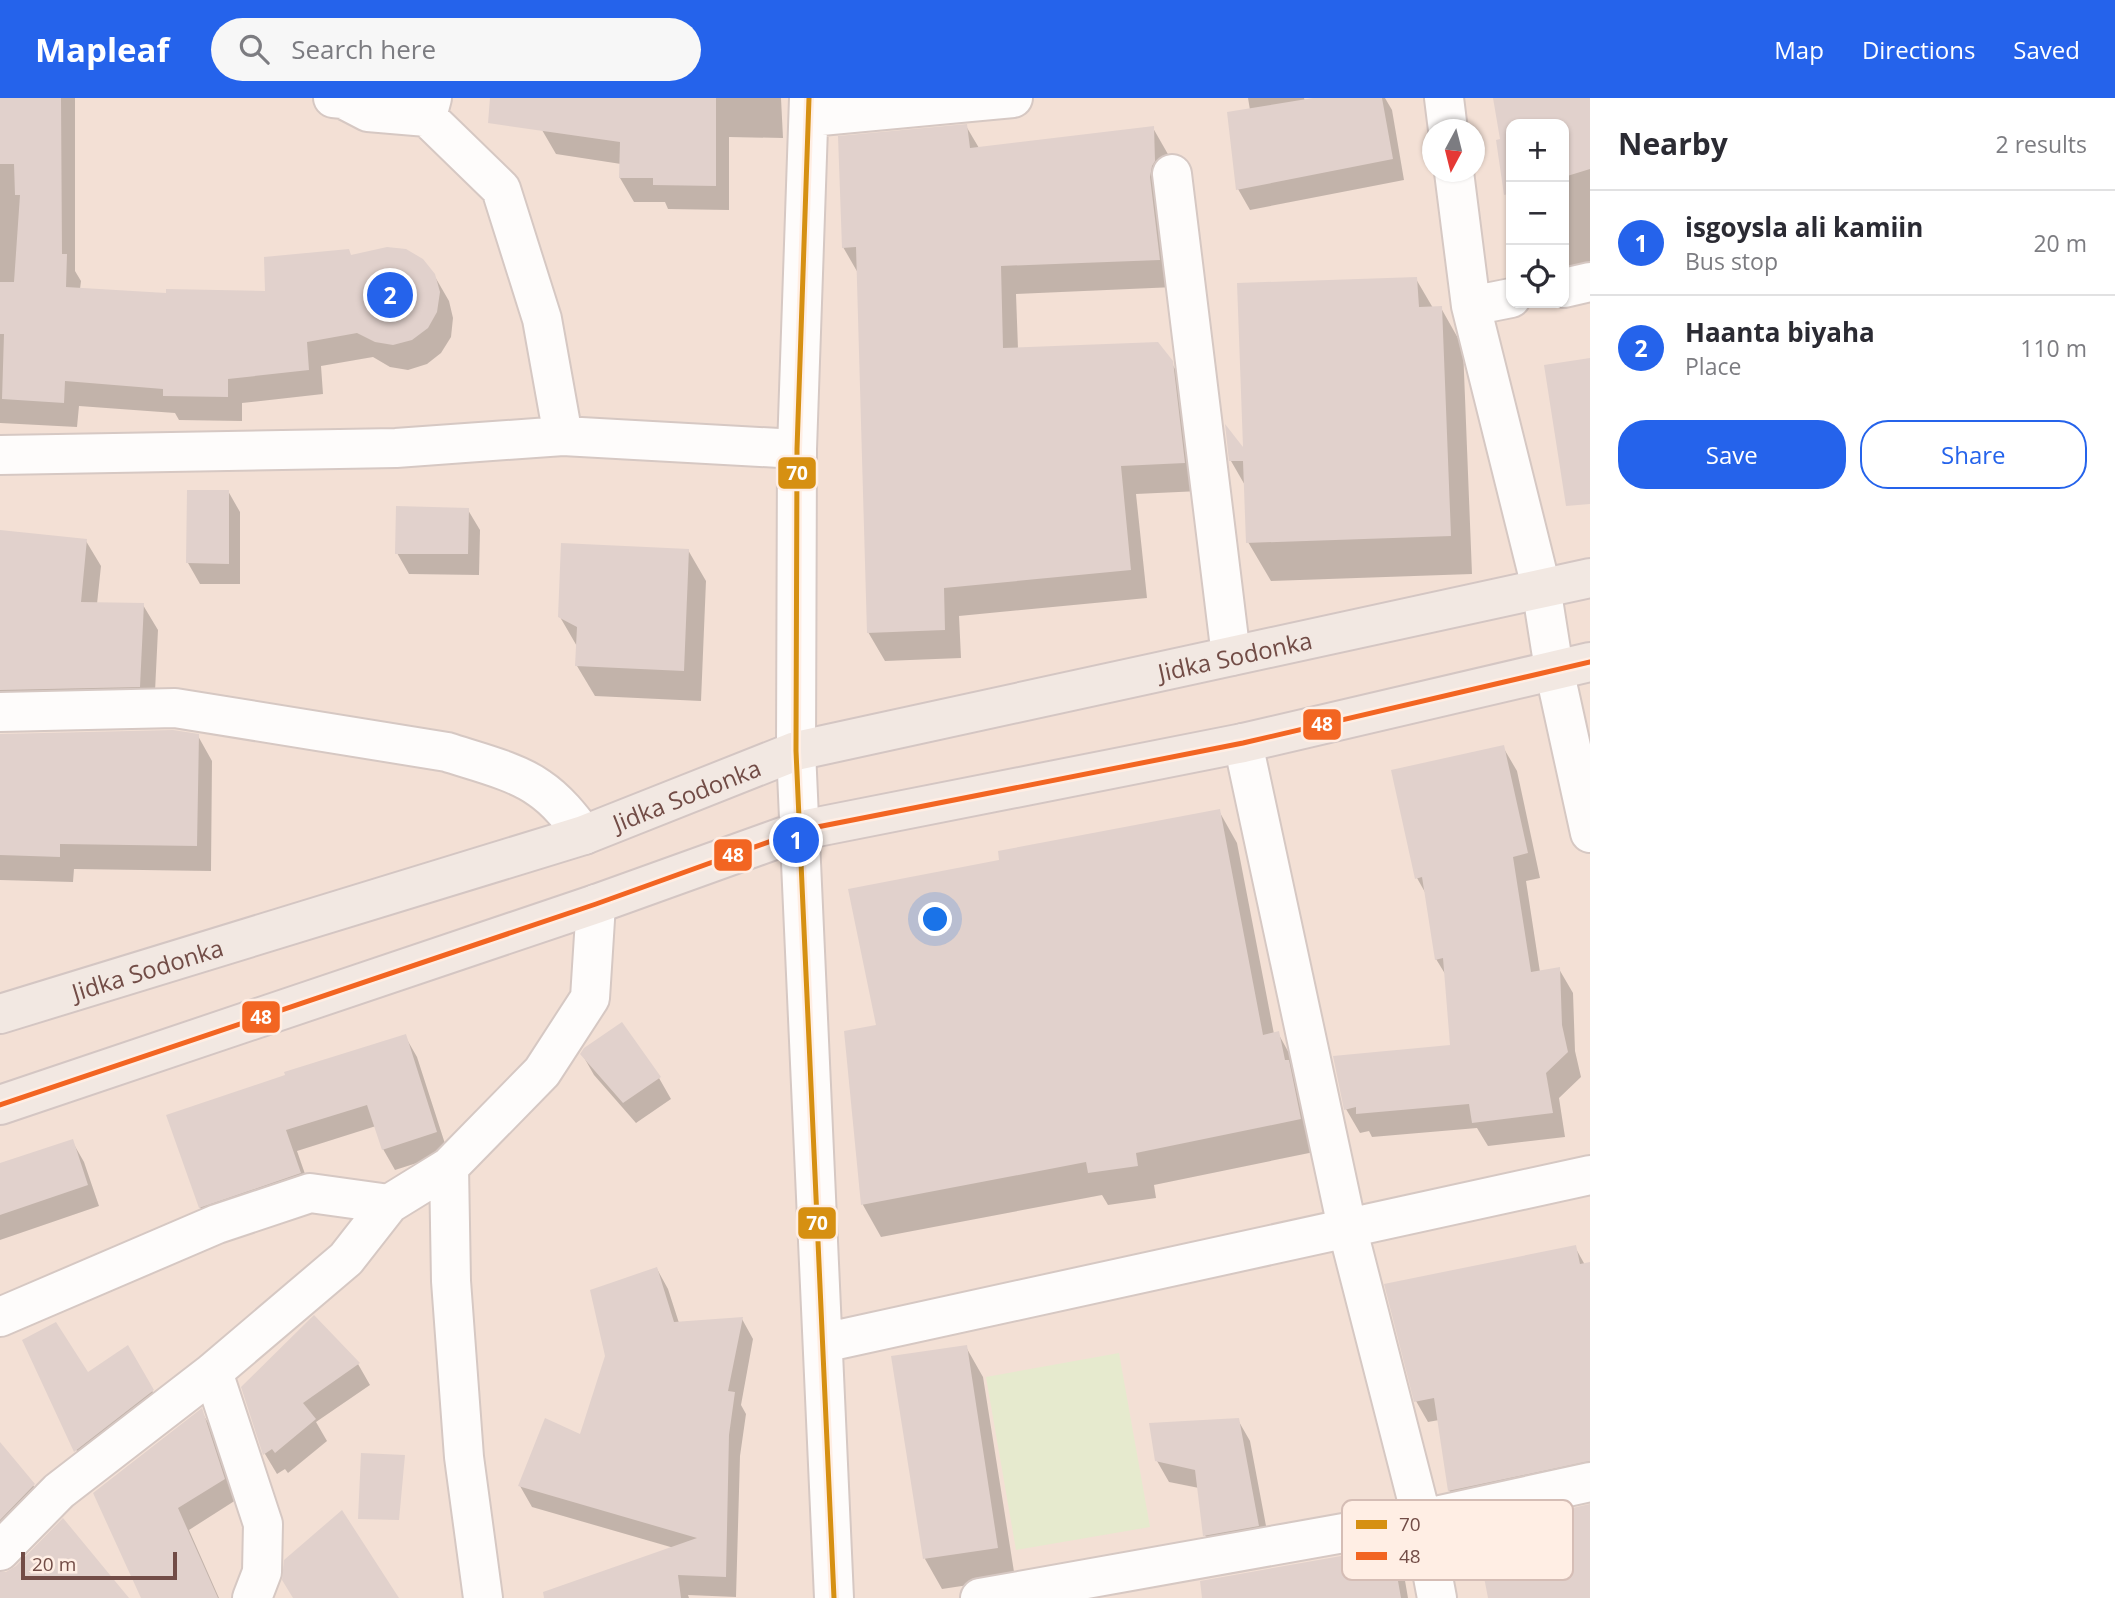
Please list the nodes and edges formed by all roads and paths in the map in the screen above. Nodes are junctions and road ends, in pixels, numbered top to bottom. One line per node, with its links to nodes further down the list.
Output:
1 (340, 98): 5 (street)
2 (1013, 98): 4 (street)
3 (1444, 98): 6 (street)
4 (809, 107): 14 (street)
5 (429, 108): 13 (street)
6 (1447, 119)
7 (1172, 174): 18 (street)
8 (1455, 182): 12 (street)
9 (1590, 282): 10 (street)
10 (1569, 287)
11 (1506, 299): 12 (street)
12 (1471, 306): 17 (street)
13 (563, 436): 14 (street); 15 (street)
14 (797, 449): 22 (street)
15 (0, 455)
16 (1590, 578): 17 (main road, Jidka Sodonka)
17 (1541, 587): 18 (main road, Jidka Sodonka); 19 (street)
18 (1231, 656): 22 (main road, Jidka Sodonka)
19 (1572, 665): 21 (main road); 24 (street)
20 (0, 712): 25 (street)
21 (1243, 743): 23 (main road); 32 (street)
22 (796, 751): 23 (street); 25 (main road, Jidka Sodonka)
23 (802, 830): 26 (main road); 34 (street)
24 (1590, 833)
25 (584, 835): 27 (main road, Jidka Sodonka)
26 (596, 904): 28 (main road); 29 (street)
27 (0, 1014)
28 (0, 1105)
29 (449, 1167): 31 (street); 44 (street)
30 (1590, 1175): 32 (street)
31 (389, 1204): 33 (street); 35 (street)
32 (1347, 1227): 34 (street); 37 (street)
33 (0, 1317)
34 (823, 1343): 45 (street)
35 (213, 1372): 40 (street); 43 (street)
36 (1590, 1482): 38 (street)
37 (1417, 1500)
38 (1508, 1500)
39 (1342, 1537): 42 (street)
40 (0, 1551)
41 (1434, 1580): 47 (street)
42 (1143, 1583): 46 (street)
43 (252, 1598)
44 (483, 1598)
45 (834, 1598)
46 (979, 1598)
47 (1437, 1598)

